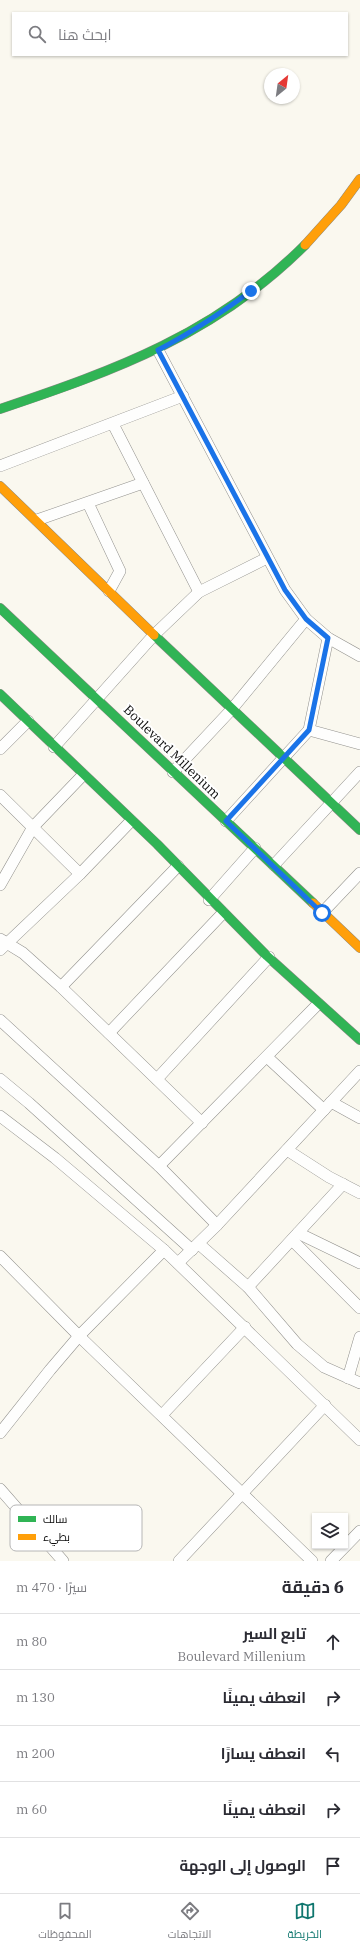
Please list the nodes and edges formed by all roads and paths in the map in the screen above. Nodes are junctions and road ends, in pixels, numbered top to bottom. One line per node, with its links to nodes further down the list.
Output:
1 (360, 179): 2 (street)
2 (158, 350): 3 (street); 4 (street)
3 (183, 396): 5 (street); 11 (street)
4 (0, 409)
5 (114, 424): 6 (street); 7 (street)
6 (0, 466)
7 (143, 483): 9 (street); 13 (street)
8 (0, 486): 10 (street)
9 (88, 503): 10 (street); 12 (street)
10 (37, 520): 12 (street)
11 (267, 558): 13 (street); 15 (street)
12 (109, 591): 16 (street)
13 (200, 592): 16 (street)
14 (0, 608): 20 (street, Boulevard Millenium)
15 (306, 619): 17 (street); 21 (street)
16 (154, 635): 20 (street); 21 (street)
17 (328, 638): 18 (street); 23 (street)
18 (360, 656)
19 (0, 694): 22 (street)
20 (98, 699): 25 (street); 28 (street, Boulevard Millenium)
21 (232, 709): 27 (street); 28 (street)
22 (28, 721): 25 (street); 26 (street)
23 (309, 730): 24 (street); 27 (street)
24 (360, 744)
25 (54, 747): 30 (street)
26 (0, 748)
27 (283, 757): 32 (street); 34 (street)
28 (173, 772): 34 (street, Boulevard Millenium)
29 (360, 772): 32 (street)
30 (84, 775): 33 (street); 35 (street)
31 (0, 795): 35 (street)
32 (332, 803): 36 (street); 39 (street)
33 (131, 821): 38 (street); 41 (street)
34 (226, 821): 37 (street, Boulevard Millenium)
35 (33, 827): 41 (street); 42 (street)
36 (360, 830)
37 (255, 848): 39 (street, Boulevard Millenium); 43 (street)
38 (178, 866): 43 (street); 49 (street)
39 (274, 866): 45 (street, Boulevard Millenium)
40 (360, 873): 45 (street)
41 (80, 874): 46 (street)
42 (0, 886)
43 (209, 900): 44 (street)
44 (223, 913): 48 (street); 52 (street)
45 (322, 913): 47 (street, Boulevard Millenium)
46 (2, 944): 49 (street)
47 (360, 948)
48 (269, 957): 50 (street); 57 (street)
49 (61, 987): 52 (street)
50 (318, 1004): 53 (street); 54 (street)
51 (0, 1020): 63 (street)
52 (108, 1033): 57 (street)
53 (360, 1040)
54 (266, 1056): 58 (street); 61 (street)
55 (360, 1071): 58 (street)
56 (0, 1079): 68 (street)
57 (157, 1079): 61 (street)
58 (327, 1106): 60 (street); 62 (street)
59 (0, 1116): 69 (street)
60 (360, 1118)
61 (202, 1122): 63 (street)
62 (287, 1150): 64 (street); 66 (street)
63 (160, 1166): 66 (street)
64 (343, 1184): 65 (street); 67 (street)
65 (360, 1193)
66 (217, 1225): 68 (street)
67 (295, 1237): 72 (street); 73 (street); 74 (street)
68 (195, 1247): 71 (street); 73 (street)
69 (164, 1250): 71 (street); 76 (street)
70 (0, 1256): 76 (street)
71 (178, 1263): 75 (street)
72 (360, 1263)
73 (248, 1288): 78 (street)
74 (360, 1308)
75 (245, 1327): 80 (street); 81 (street)
76 (80, 1336): 81 (street); 82 (street)
77 (360, 1337): 78 (street)
78 (348, 1378): 79 (street)
79 (360, 1383)
80 (325, 1405): 83 (street); 85 (street)
81 (162, 1415): 85 (street)
82 (0, 1433)
83 (360, 1440)
84 (0, 1489): 86 (street)
85 (243, 1492): 89 (street); 91 (street)
86 (14, 1505)
87 (360, 1531): 92 (street)
88 (54, 1551): 90 (street)
89 (181, 1560)
90 (63, 1561)
91 (312, 1561)
92 (331, 1561)

